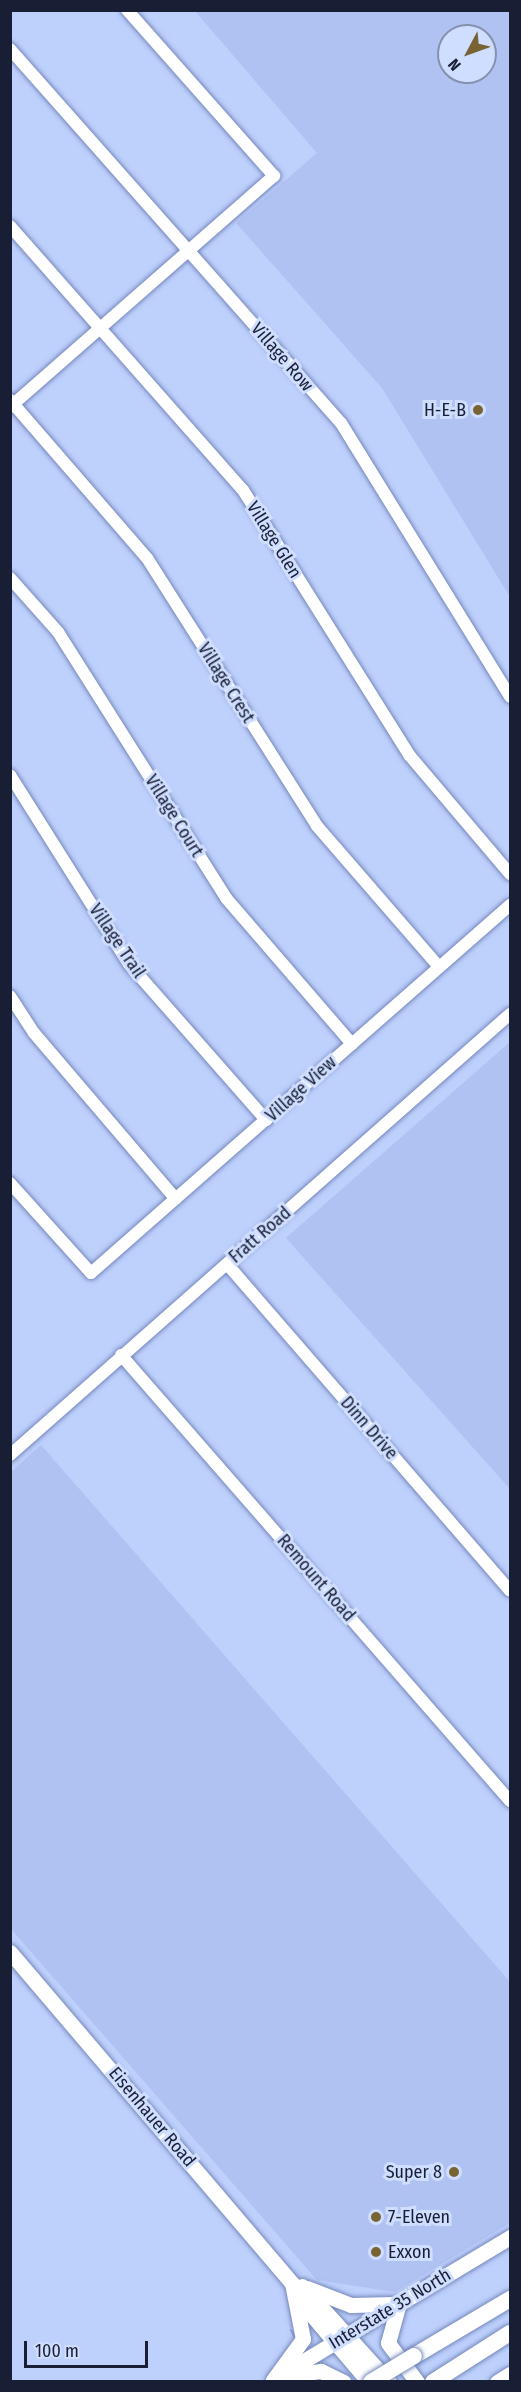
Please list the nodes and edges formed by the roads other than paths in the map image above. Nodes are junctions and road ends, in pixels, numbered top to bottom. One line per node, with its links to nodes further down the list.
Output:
1 (127, 10): 4 (street)
2 (10, 49): 4 (street, Village Row)
3 (10, 226): 5 (street, Village Glen)
4 (189, 250): 5 (street); 8 (street, Village Row)
5 (100, 328): 6 (street); 10 (street, Village Glen)
6 (12, 403): 12 (street, Village Crest)
7 (10, 578): 15 (street, Village Court)
8 (510, 697)
9 (10, 775): 16 (street, Village Trail)
10 (510, 874)
11 (510, 905): 12 (street, Village View)
12 (439, 967): 15 (street, Village View)
13 (10, 996): 18 (street)
14 (510, 1014): 19 (street, Fratt Road)
15 (352, 1044): 16 (street, Village View)
16 (266, 1120): 18 (street, Village View)
17 (10, 1183): 18 (street, Village View)
18 (176, 1199)
19 (227, 1264): 20 (street, Fratt Road); 22 (street, Dinn Drive)
20 (120, 1355): 21 (street, Fratt Road); 23 (street, Remount Road)
21 (10, 1455)
22 (510, 1591)
23 (510, 1802)
24 (10, 1952): 27 (main road, Eisenhauer Road)
25 (510, 2236): 29 (main road, Interstate 35 North)
26 (510, 2288): 33 (highway)
27 (297, 2289): 29 (main road); 30 (main road, Eisenhauer Road); 32 (main road, Eisenhauer Road); 35 (main road)
28 (510, 2299): 33 (highway)
29 (399, 2303): 30 (main road, Interstate 35 North); 39 (main road)
30 (349, 2335): 32 (main road, Interstate 35 North); 38 (main road, Eisenhauer Road)
31 (508, 2337): 40 (highway)
32 (335, 2343): 35 (main road, Interstate 35 North); 37 (main road, Eisenhauer Road)
33 (419, 2353): 37 (highway, bridge)
34 (510, 2374): 41 (main road)
35 (272, 2381): 36 (main road)
36 (344, 2382)
37 (370, 2382)
38 (389, 2382)
39 (417, 2382)
40 (433, 2382)
41 (498, 2382)

